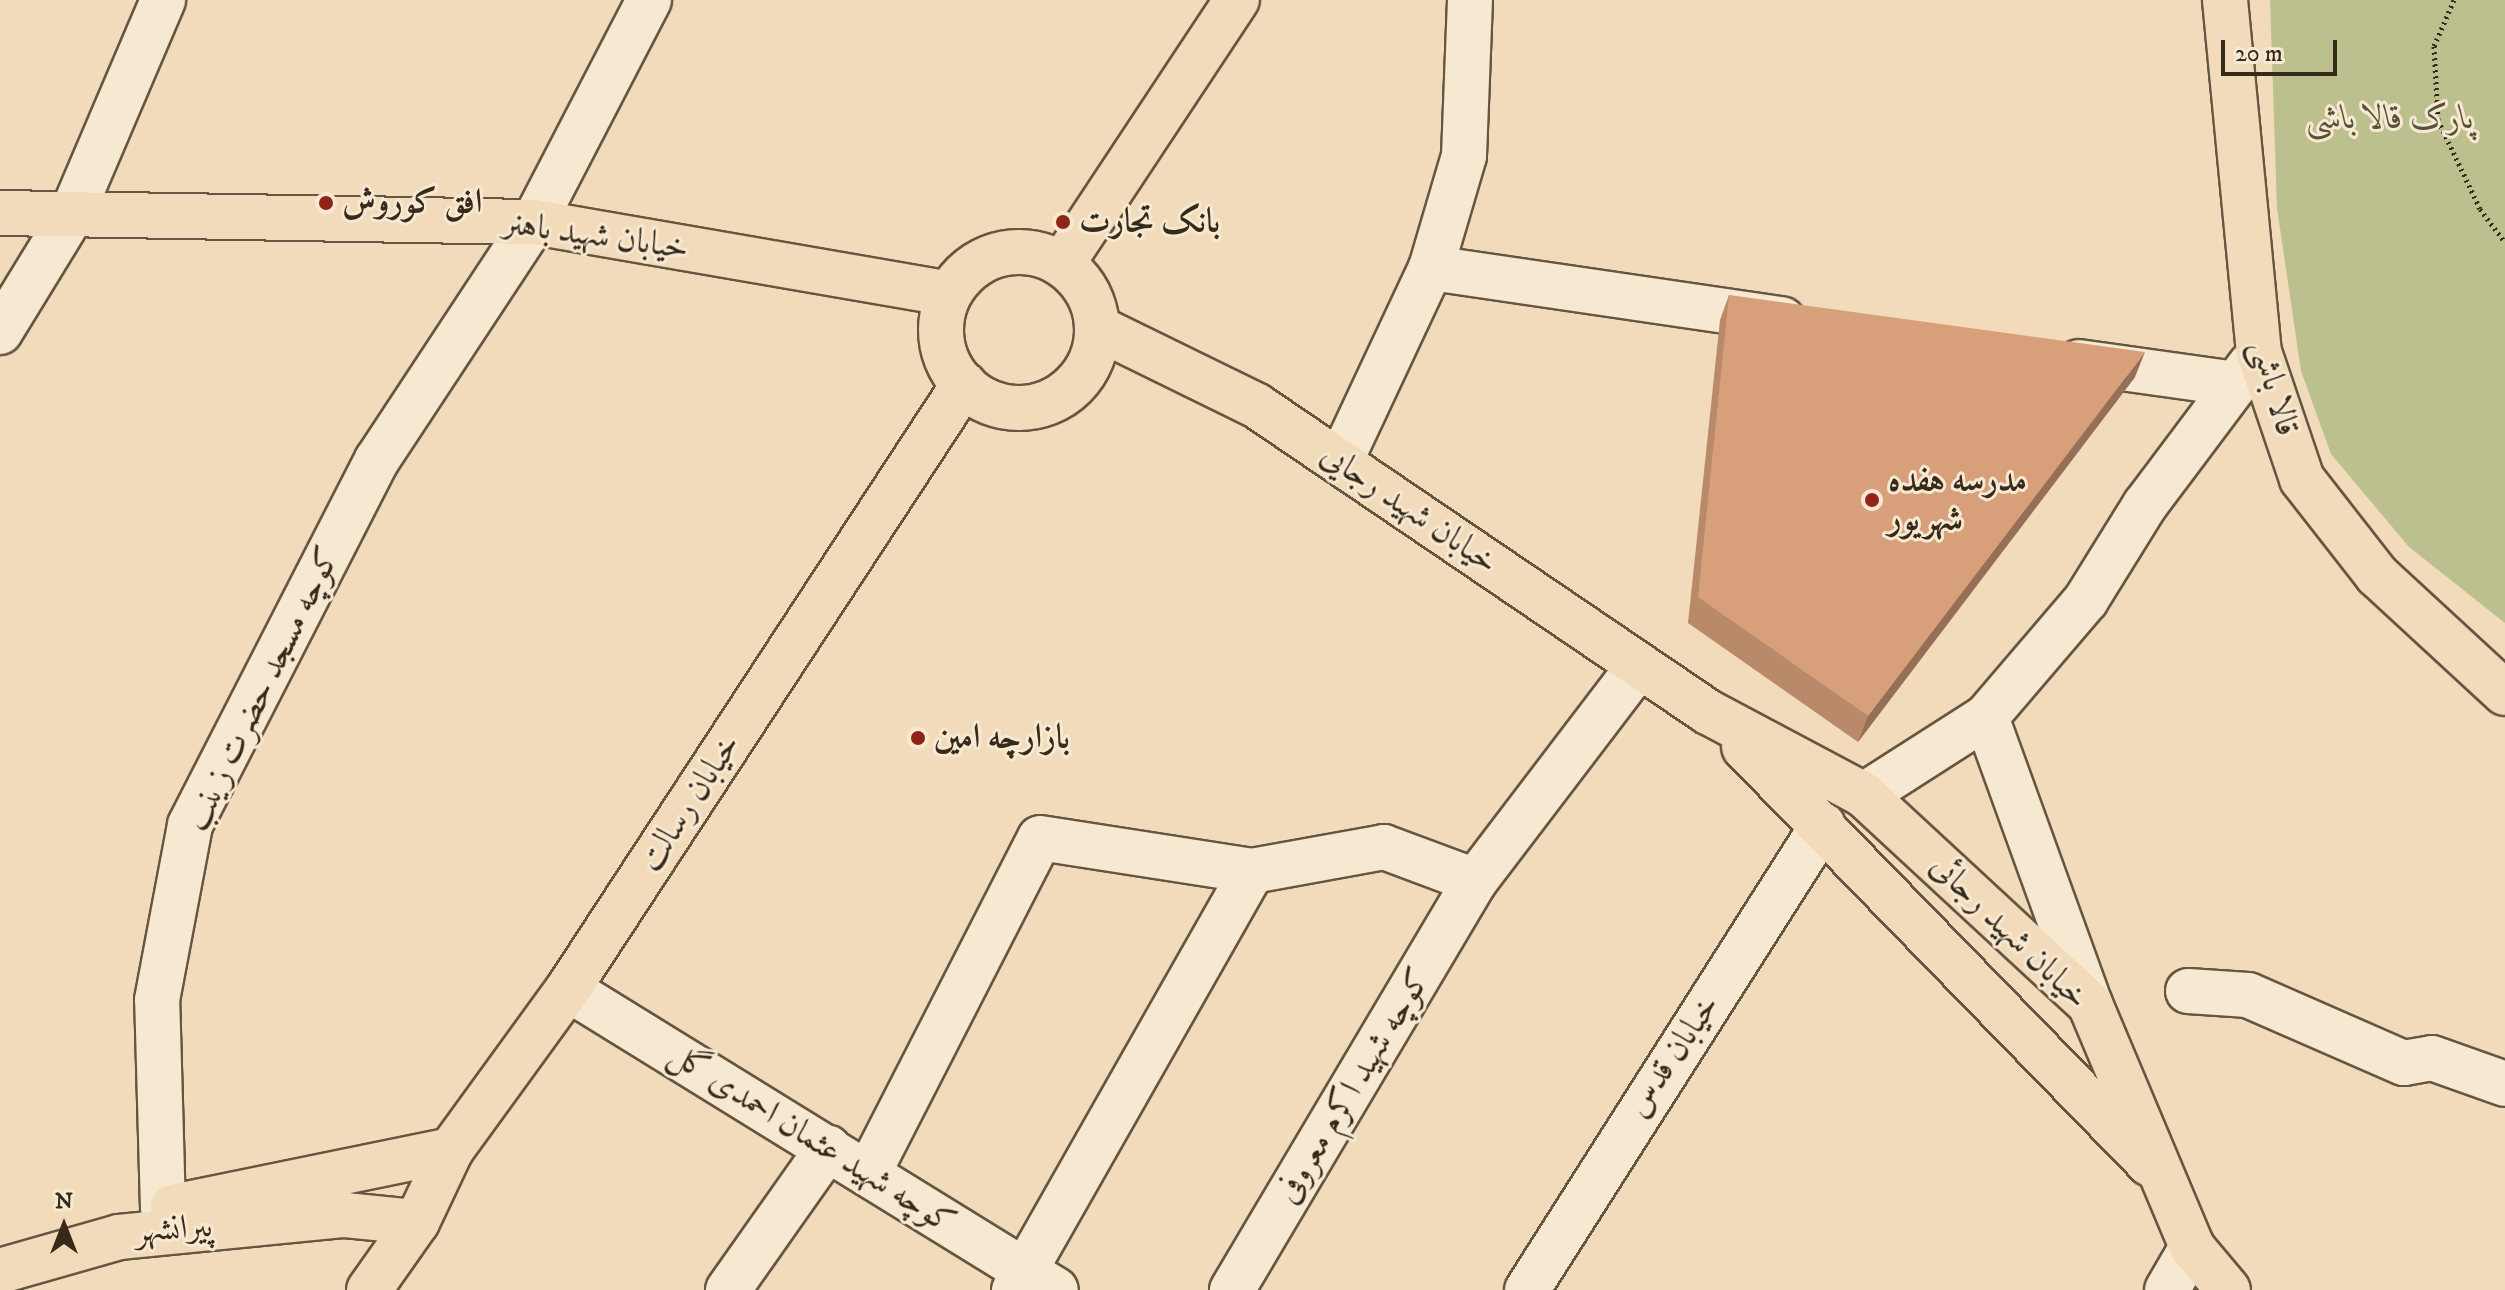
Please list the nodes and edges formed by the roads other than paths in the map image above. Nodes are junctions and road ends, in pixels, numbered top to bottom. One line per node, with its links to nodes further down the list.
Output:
1 (163, 0): 7 (street)
2 (649, 0): 8 (street, کوچه مسجد حضرت زینب)
3 (1237, 0): 9 (main road)
4 (1470, 0): 10 (street)
5 (2225, 0): 16 (main road, قالا باشی)
6 (0, 213): 7 (main road, خیابان شهید باهنر)
7 (71, 216): 8 (main road, خیابان شهید باهنر); 14 (street)
8 (534, 222): 11 (main road, خیابان شهید باهنر); 36 (street, کوچه مسجد حضرت زینب)
9 (1062, 264): 11 (main road); 13 (main road)
10 (1431, 268): 12 (street); 18 (street)
11 (949, 294): 17 (main road)
12 (1825, 325)
13 (1098, 328): 17 (main road); 18 (main road, خیابان شهید رجایی)
14 (0, 332)
15 (2030, 355): 16 (street)
16 (2247, 368): 20 (main road, قالا باشی); 22 (street)
17 (964, 384): 27 (main road, خیابان رسالت)
18 (1340, 462): 19 (main road, خیابان شهید رجایی)
19 (1639, 666): 21 (main road, خیابان شهید رجایی); 26 (street, کوچه شهید اکرم معروفی)
20 (2505, 693)
21 (1708, 712): 23 (main road, خیابان شهید رجایی); 24 (main road, خیابان شهید رجایی)
22 (1986, 717): 23 (street); 29 (street)
23 (1864, 795): 29 (main road, خیابان شهید رجائی)
24 (1823, 825): 30 (main road, خیابان شهید رجائی); 45 (street, خیابان قدس)
25 (1252, 871): 26 (street); 34 (street); 41 (street)
26 (1475, 881): 44 (street, کوچه شهید اکرم معروفی)
27 (568, 989): 32 (street, کوچه شهید عثمان احمدی گل); 33 (main road, خیابان رسالت)
28 (2188, 991): 31 (street)
29 (2090, 1004): 30 (main road); 35 (main road, خیابان شهید رجائی)
30 (2034, 1048): 35 (main road, خیابان شهید رجائی)
31 (2505, 1084)
32 (828, 1148): 34 (street, کوچه شهید عثمان احمدی گل); 43 (street)
33 (451, 1150): 36 (main road, پیرانشهر); 37 (main road, خیابان رسالت)
34 (868, 1174): 41 (street, کوچه شهید عثمان احمدی گل)
35 (2164, 1177): 39 (main road, خیابان شهید رجائی)
36 (163, 1209): 38 (main road, پیرانشهر)
37 (417, 1222): 38 (main road, پیرانشهر); 42 (main road, خیابان رسالت)
38 (119, 1237): 40 (main road)
39 (2192, 1247): 46 (street); 47 (main road, خیابان شهید رجائی)
40 (0, 1271)
41 (1032, 1283)
42 (369, 1290)
43 (728, 1290)
44 (1232, 1290)
45 (1527, 1290)
46 (2167, 1290)
47 (2228, 1290)

